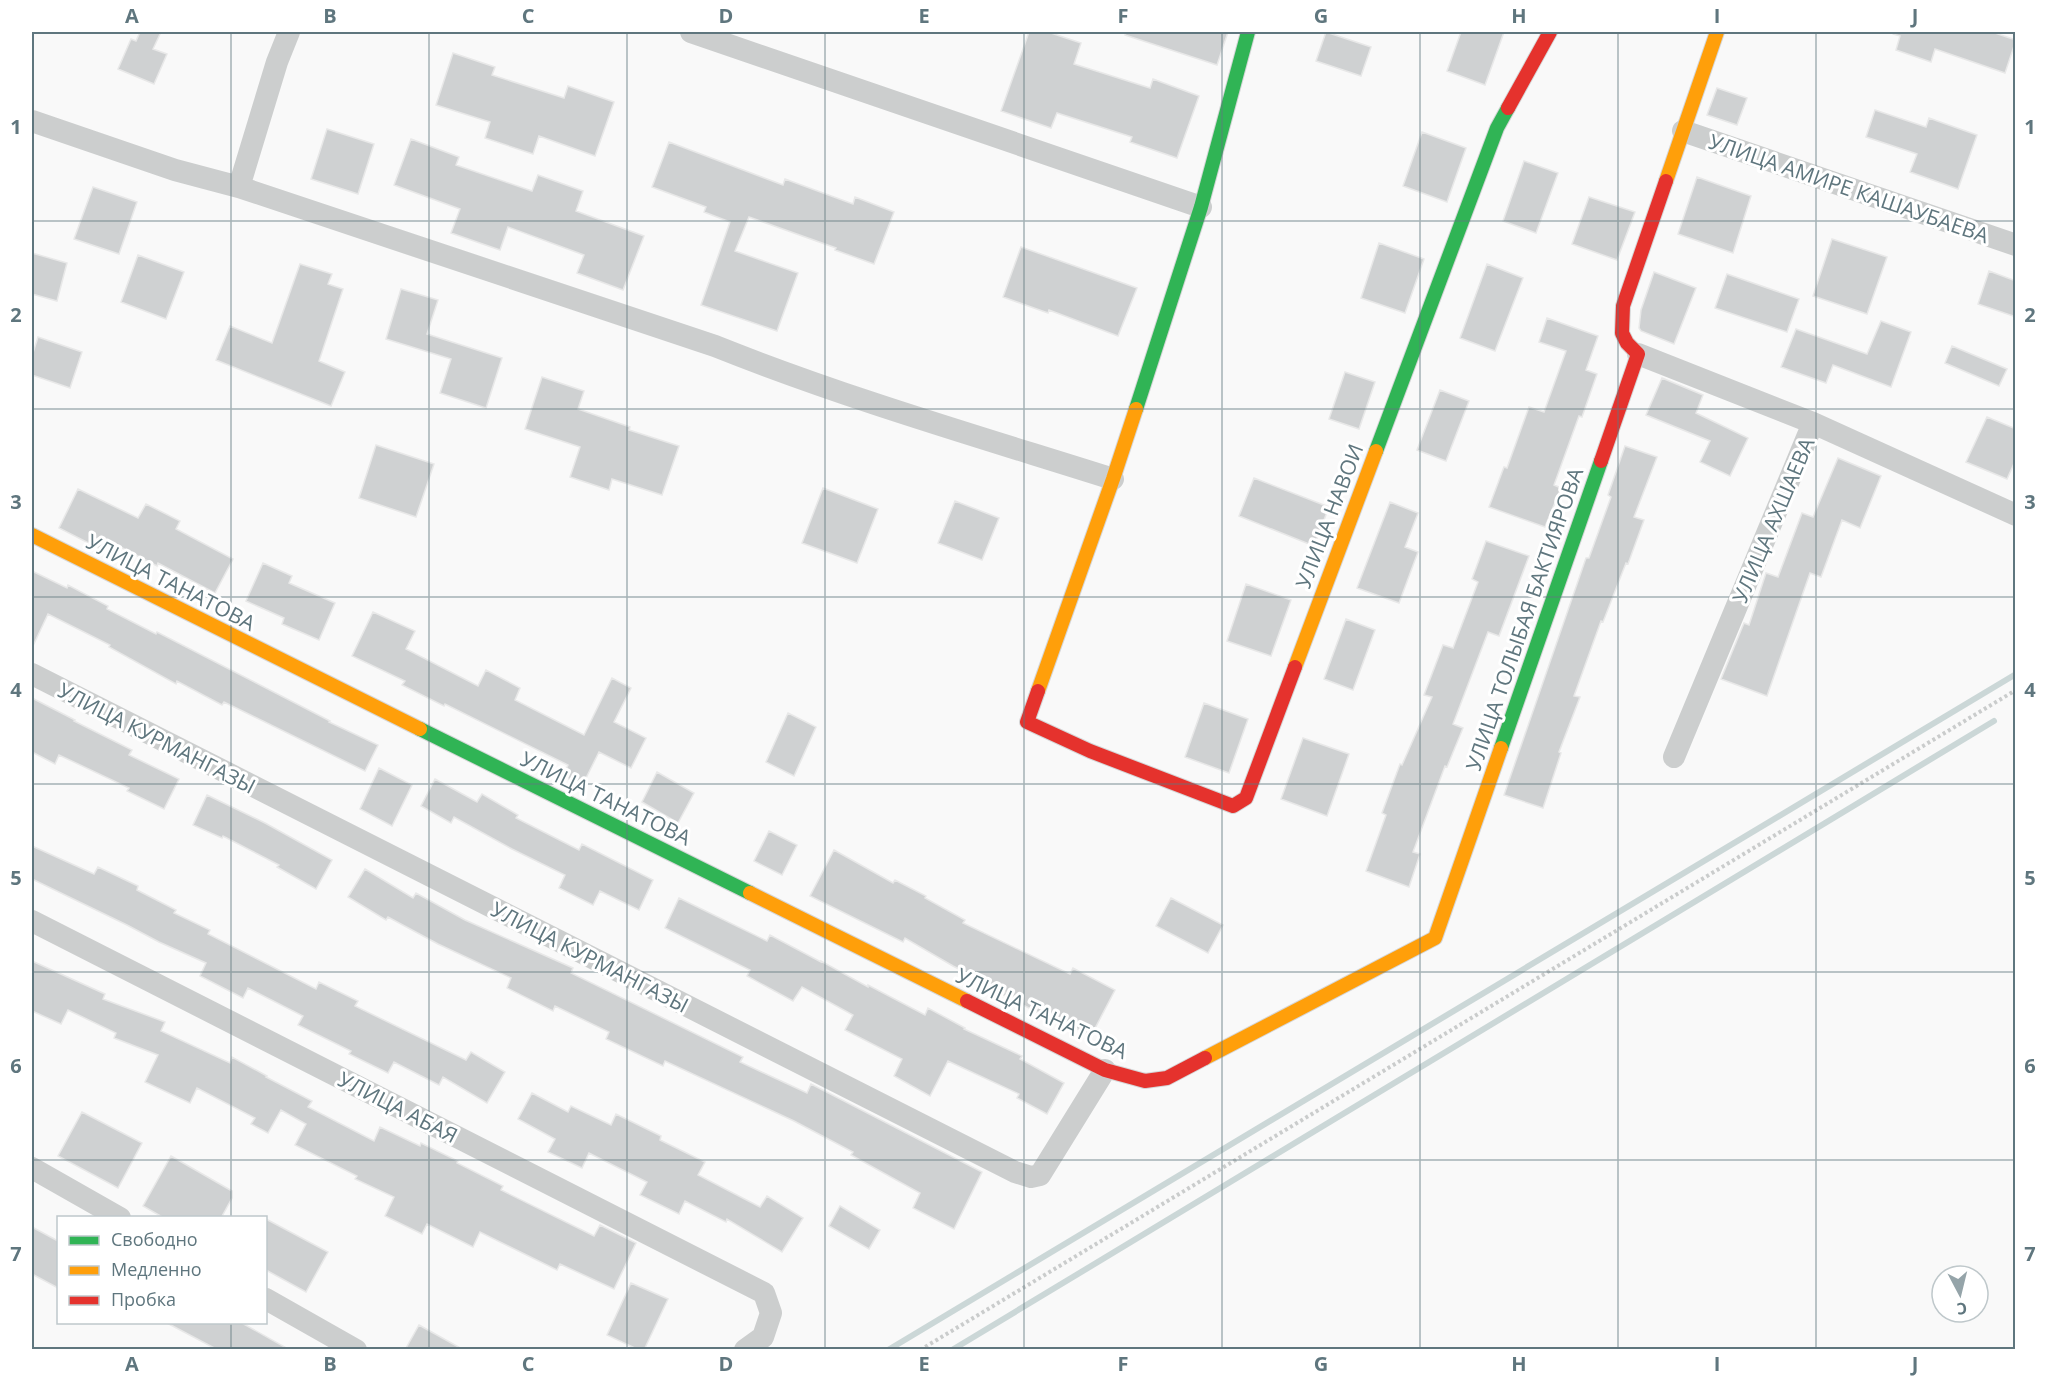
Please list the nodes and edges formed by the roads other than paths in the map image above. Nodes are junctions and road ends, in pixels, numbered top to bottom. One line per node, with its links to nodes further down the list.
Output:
1 (289, 32): 8 (street)
2 (691, 32): 9 (street)
3 (1248, 32): 9 (street)
4 (1550, 32): 13 (street, УЛИЦА НАВОИ)
5 (1717, 32): 7 (street)
6 (32, 120): 8 (street)
7 (1683, 131): 10 (street, УЛИЦА АМИРЕ КАШАУБАЕВА); 11 (street)
8 (239, 188): 13 (street)
9 (1201, 207): 13 (street)
10 (2016, 245)
11 (1638, 354): 12 (street, УЛИЦА АХШАЕВА); 20 (street, УЛИЦА ТОЛЫБАЯ БАКТИЯРОВА)
12 (1813, 423): 14 (street); 17 (street, УЛИЦА АХШАЕВА)
13 (1113, 479)
14 (2016, 515)
15 (32, 535): 19 (street, УЛИЦА ТАНАТОВА)
16 (32, 674): 19 (street, УЛИЦА КУРМАНГАЗЫ)
17 (1674, 757)
18 (32, 921): 25 (street, УЛИЦА АБАЯ)
19 (1105, 1070): 20 (street, УЛИЦА ТАНАТОВА)
20 (1167, 1078)
21 (32, 1168): 22 (street)
22 (116, 1216)
23 (267, 1300): 24 (street)
24 (356, 1350)
25 (744, 1350)

